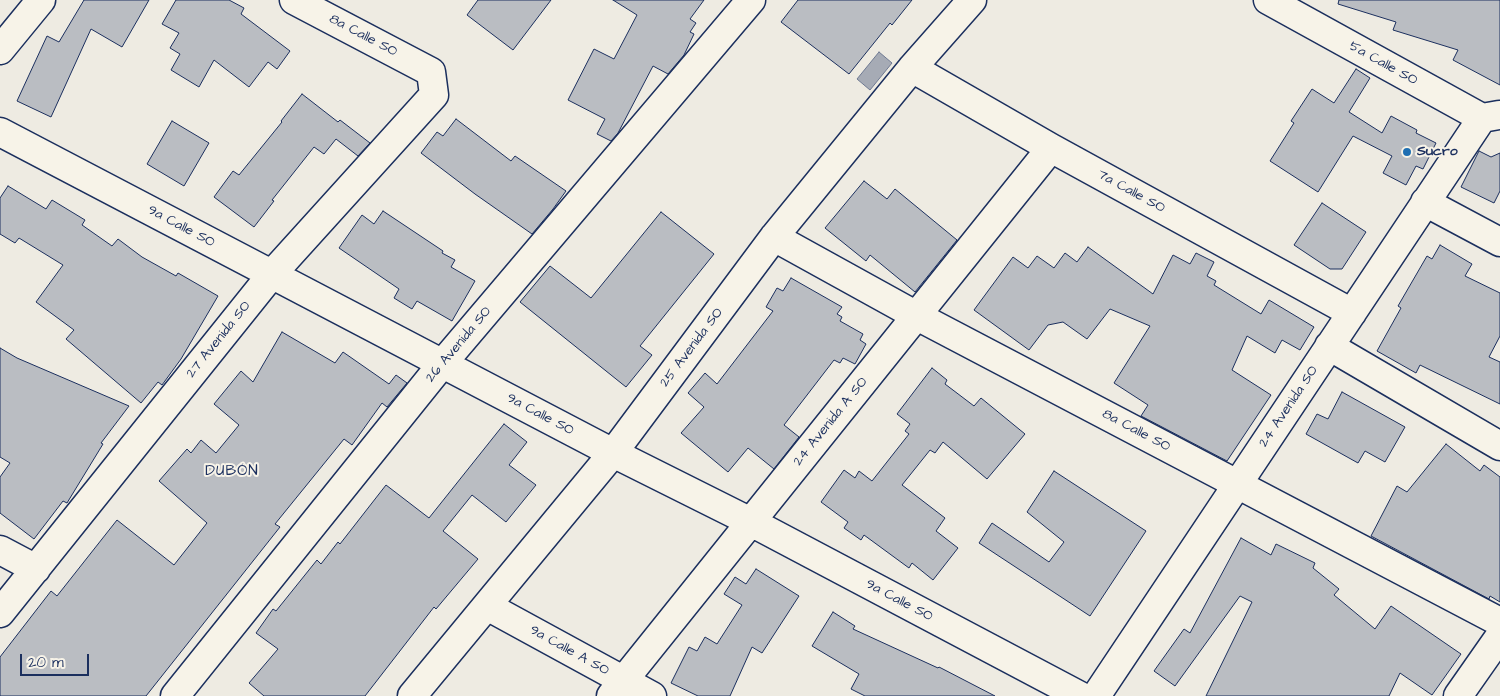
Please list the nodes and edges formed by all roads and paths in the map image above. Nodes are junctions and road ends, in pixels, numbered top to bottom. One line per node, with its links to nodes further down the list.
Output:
1 (41, 0): 7 (street)
2 (294, 0): 9 (street, 8a Calle SO)
3 (751, 0): 20 (street, 26 Avenida SO)
4 (972, 0): 8 (street, 25 Avenida SO)
5 (1268, 0): 6 (street, 5a Calle SO)
6 (1300, 8): 10 (street, 5a Calle SO)
7 (0, 50)
8 (912, 68): 12 (street, 7a Calle SO); 14 (street, 25 Avenida SO)
9 (431, 72): 16 (street, 27 Avenida SO)
10 (1491, 116): 13 (street, 24 Avenida SO)
11 (0, 132): 16 (street, 9a Calle SO)
12 (1051, 148): 17 (street, 7a Calle SO); 18 (street, 24 Avenida A SO)
13 (1425, 202): 15 (street); 17 (street, 24 Avenida SO)
14 (774, 237): 18 (street, 8a Calle SO); 22 (street, 25 Avenida SO)
15 (1500, 242)
16 (272, 274): 20 (street, 9a Calle SO); 26 (street, 27 Avenida SO)
17 (1352, 313): 19 (street, 24 Avenida SO)
18 (917, 316): 23 (street, 8a Calle SO); 24 (street, 24 Avenida A SO)
19 (1329, 346): 21 (street); 23 (street, 24 Avenida SO)
20 (442, 364): 22 (street, 9a Calle SO); 32 (street, 26 Avenida SO)
21 (1500, 446)
22 (613, 453): 24 (street, 9a Calle SO); 27 (street, 25 Avenida SO)
23 (1237, 484): 29 (street, 8a Calle SO); 36 (street, 24 Avenida SO)
24 (751, 522): 31 (street, 24 Avenida A SO); 35 (street, 9a Calle SO)
25 (0, 550): 26 (street)
26 (36, 569): 28 (street, 27 Avenida SO)
27 (487, 606): 31 (street, 9a Calle A SO); 33 (street, 25 Avenida SO)
28 (0, 613)
29 (1500, 622)
30 (1500, 636): 37 (street)
31 (617, 688): 34 (street, 9a Calle A SO)
32 (175, 696)
33 (412, 696)
34 (652, 696)
35 (1080, 696)
36 (1096, 696)
37 (1458, 696)

